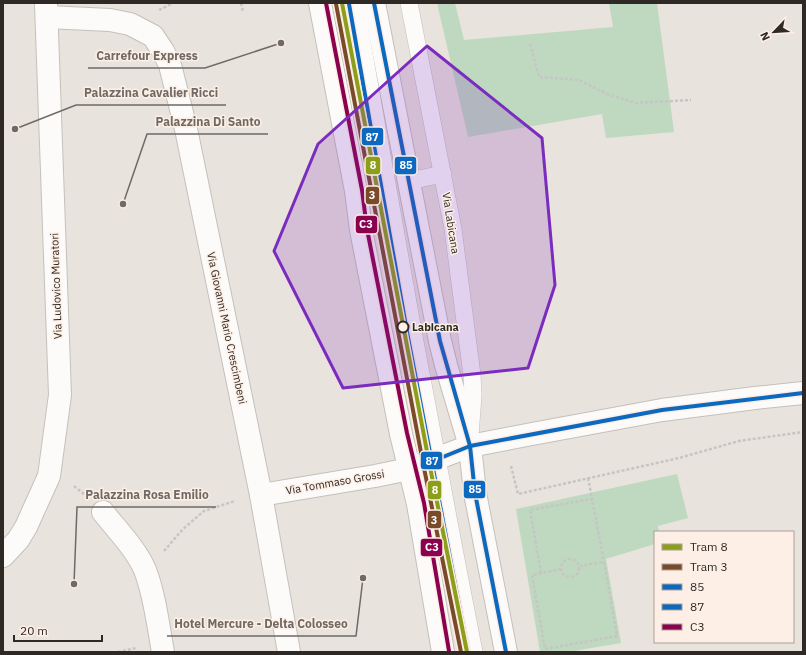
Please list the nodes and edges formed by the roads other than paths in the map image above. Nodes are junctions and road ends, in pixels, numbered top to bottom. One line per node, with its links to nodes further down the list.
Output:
1 (320, 3): 12 (street)
2 (355, 3): 11 (lane)
3 (374, 3): 7 (street, Via Labicana)
4 (409, 3): 6 (lane, Via Labicana)
5 (46, 10): 13 (street, Via Giovanni Mario Crescimbeni); 15 (street, Via Ludovico Muratori)
6 (442, 174): 7 (lane); 10 (lane, Via Labicana)
7 (409, 181): 10 (street, Via Labicana)
8 (803, 393): 10 (street)
9 (435, 416): 11 (lane)
10 (470, 446): 11 (street); 20 (street, Via Labicana)
11 (440, 458): 12 (street); 19 (lane)
12 (409, 468): 13 (street, Via Tommaso Grossi); 18 (street)
13 (261, 495): 17 (street, Via Giovanni Mario Crescimbeni)
14 (103, 512): 16 (street)
15 (3, 556)
16 (163, 652)
17 (289, 652)
18 (443, 652)
19 (474, 652)
20 (506, 652)

